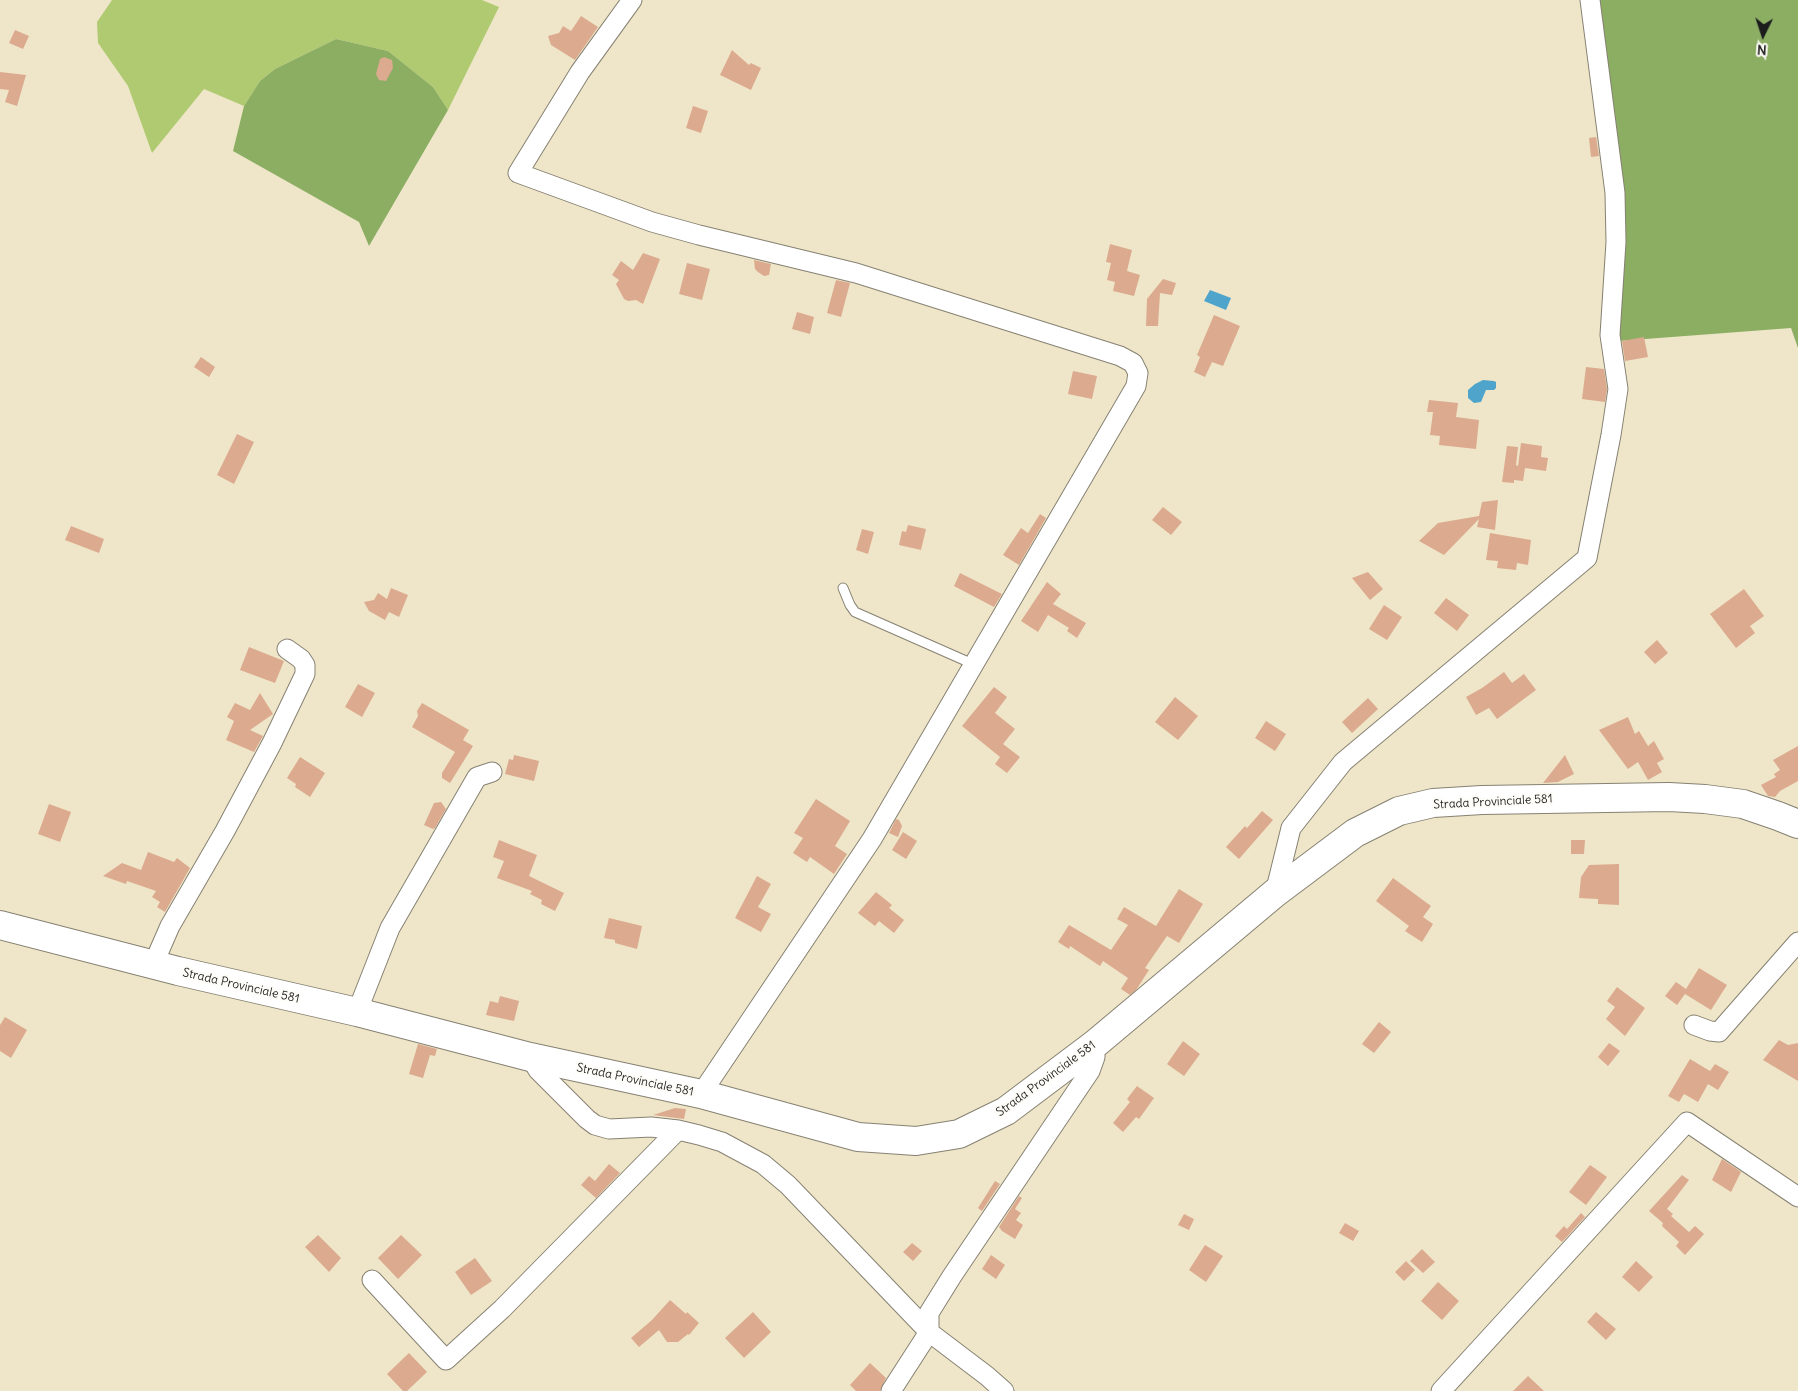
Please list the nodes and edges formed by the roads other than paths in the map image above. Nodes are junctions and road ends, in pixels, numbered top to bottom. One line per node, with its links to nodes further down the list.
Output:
1 (632, 0): 5 (street)
2 (1590, 0): 8 (street)
3 (843, 588): 5 (lane)
4 (287, 649): 11 (street)
5 (973, 664): 16 (street)
6 (492, 772): 12 (street)
7 (1798, 824): 8 (main road, Strada Provinciale 581)
8 (1275, 893): 14 (main road, Strada Provinciale 581)
9 (0, 925): 11 (main road, Strada Provinciale 581)
10 (1798, 942): 13 (street)
11 (153, 965): 12 (main road, Strada Provinciale 581)
12 (357, 1012): 15 (main road, Strada Provinciale 581)
13 (1694, 1025)
14 (1095, 1044): 16 (main road, Strada Provinciale 581); 20 (street)
15 (530, 1057): 16 (main road, Strada Provinciale 581); 17 (street)
16 (701, 1094)
17 (678, 1130): 19 (street); 20 (street)
18 (1798, 1197): 23 (street)
19 (372, 1280)
20 (928, 1332): 21 (street); 22 (street)
21 (891, 1391)
22 (1004, 1391)
23 (1441, 1391)

